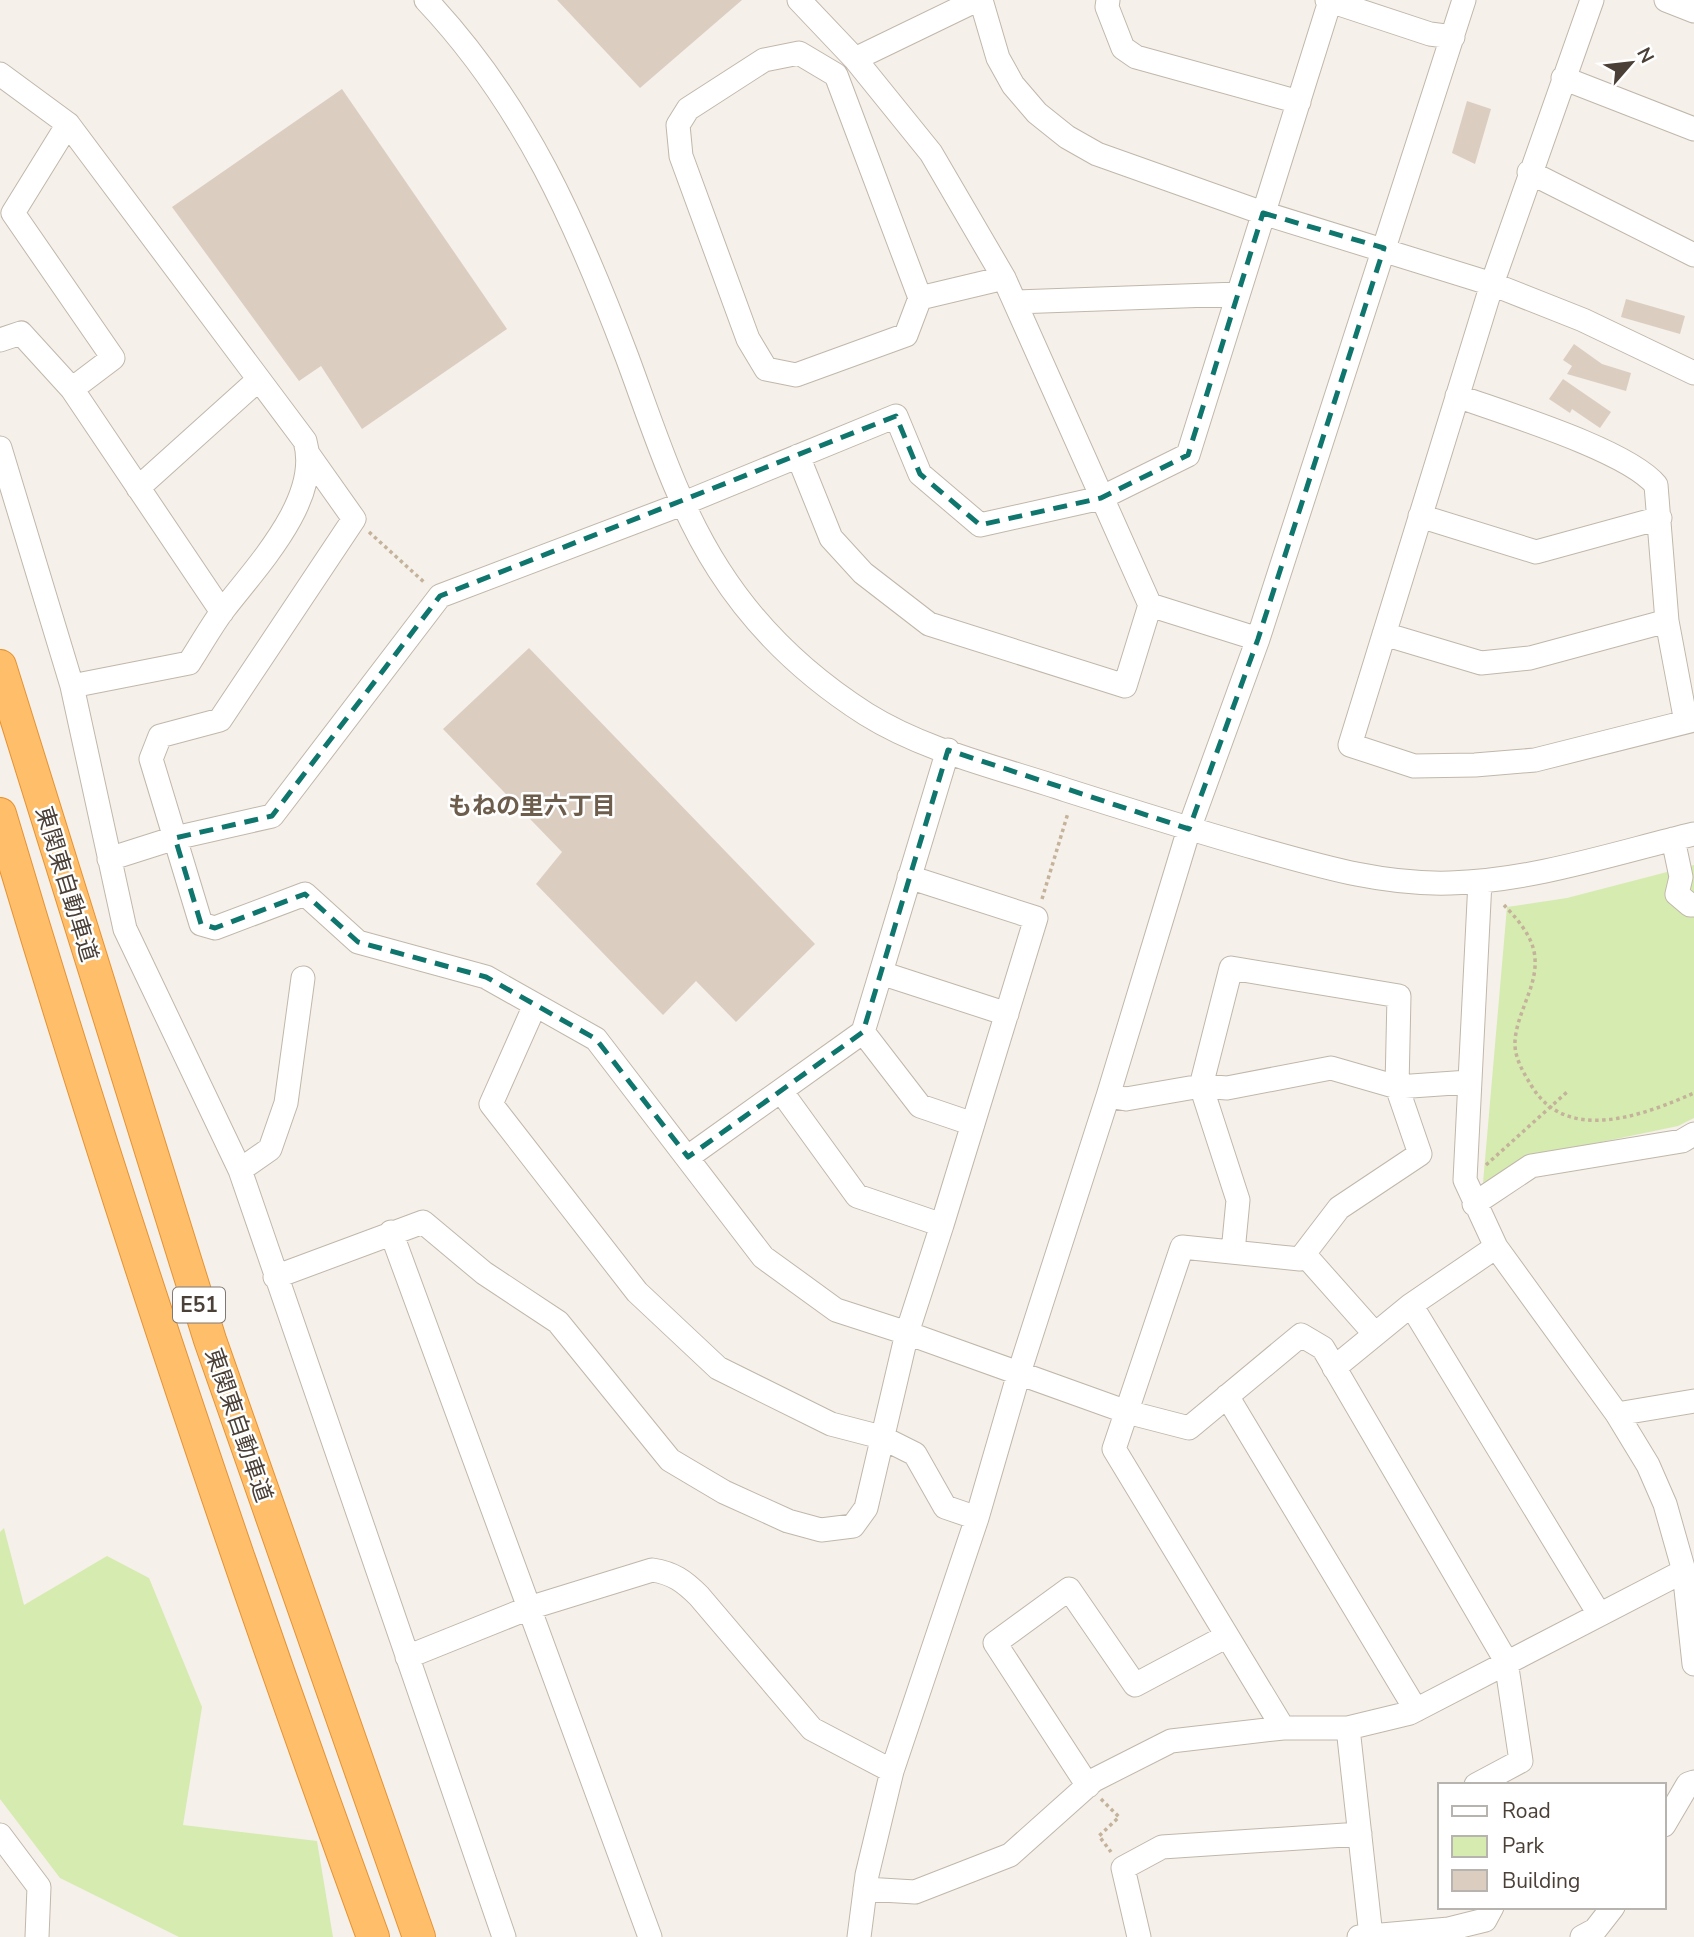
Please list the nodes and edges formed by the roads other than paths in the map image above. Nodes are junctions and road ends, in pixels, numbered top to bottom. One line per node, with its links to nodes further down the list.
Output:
1 (426, 0): 36 (street)
2 (799, 0): 11 (street)
3 (979, 0): 11 (street); 18 (street)
4 (1108, 0): 14 (street)
5 (1464, 0): 10 (street)
6 (1592, 0): 13 (street)
7 (1665, 0): 9 (street)
8 (1329, 1): 10 (street); 14 (street)
9 (1694, 11)
10 (1453, 37): 19 (street)
11 (855, 59): 21 (street)
12 (0, 74): 15 (street)
13 (1563, 78): 16 (street); 17 (street)
14 (1299, 102): 18 (street)
15 (68, 124): 28 (street); 29 (street)
16 (1694, 129)
17 (1529, 172): 20 (street); 22 (street)
18 (1263, 213): 19 (street); 23 (street)
19 (1384, 248): 22 (street); 43 (street)
20 (1694, 255)
21 (1004, 278): 24 (street); 25 (street)
22 (1492, 284): 27 (street); 30 (street)
23 (1238, 294): 25 (street); 35 (street)
24 (920, 298): 24 (street)
25 (1015, 302): 35 (street)
26 (0, 340): 29 (street)
27 (1694, 373)
28 (258, 380): 32 (street); 34 (street)
29 (72, 389): 34 (street)
30 (1458, 396): 37 (street); 38 (street)
31 (0, 448): 45 (street)
32 (308, 454): 40 (street); 51 (street)
33 (799, 456): 35 (street); 36 (street); 39 (street)
34 (138, 488): 40 (street)
35 (1101, 498): 39 (street)
36 (682, 504): 47 (street); 51 (street)
37 (1420, 516): 38 (street); 42 (street)
38 (1660, 519): 41 (street)
39 (1150, 605): 43 (street)
40 (222, 612): 45 (street)
41 (1667, 621): 42 (street); 46 (street)
42 (1384, 634): 46 (street)
43 (1258, 639): 49 (street)
44 (0, 666): 111 (highway, 東関東自動車道 / E51)
45 (72, 685): 52 (street)
46 (1690, 721)
47 (948, 750): 49 (street); 53 (street)
48 (0, 814): 110 (highway, 東関東自動車道 / E51)
49 (1189, 829): 54 (street); 65 (street)
50 (1683, 837): 54 (street); 55 (street)
51 (175, 838): 52 (street); 58 (street)
52 (109, 859): 69 (street)
53 (909, 877): 56 (street); 59 (street)
54 (1480, 881): 61 (street)
55 (1694, 905)
56 (881, 973): 59 (street); 60 (street)
57 (303, 978): 69 (street)
58 (535, 1004): 68 (street); 86 (street)
59 (1007, 1014): 66 (street)
60 (863, 1032): 64 (street); 66 (street)
61 (1469, 1082): 63 (street); 70 (street)
62 (1201, 1086): 63 (street); 63 (street); 65 (street); 74 (street)
63 (1397, 1087): 75 (street)
64 (781, 1091): 68 (street); 71 (street)
65 (1108, 1096): 81 (street)
66 (973, 1124): 71 (street)
67 (1694, 1133): 70 (street)
68 (688, 1157): 78 (street)
69 (240, 1170): 76 (street)
70 (1474, 1204): 73 (street)
71 (942, 1225): 78 (street)
72 (391, 1232): 76 (street); 86 (street); 89 (street)
73 (1496, 1247): 77 (street); 85 (street)
74 (1233, 1252): 75 (street); 84 (street)
75 (1304, 1254): 79 (street)
76 (275, 1277): 92 (street)
77 (1412, 1305): 79 (street); 90 (street)
78 (907, 1333): 81 (street); 86 (street)
79 (1375, 1335): 80 (street)
80 (1334, 1368): 82 (street); 94 (street)
81 (1019, 1373): 84 (street); 87 (street)
82 (1227, 1396): 84 (street); 95 (street)
83 (1694, 1401): 85 (street)
84 (1127, 1412): 91 (street)
85 (1617, 1414): 88 (street)
86 (881, 1437): 87 (street)
87 (977, 1518): 98 (street)
88 (1684, 1571): 90 (street); 93 (street)
89 (528, 1608): 92 (street); 98 (street); 113 (street)
90 (1599, 1614): 94 (street)
91 (1227, 1636): 96 (street); 101 (street)
92 (407, 1657): 112 (street)
93 (1694, 1658)
94 (1506, 1661): 95 (street); 100 (street)
95 (1416, 1710): 97 (street)
96 (1283, 1728): 97 (street); 101 (street)
97 (1348, 1728): 103 (street)
98 (892, 1770): 105 (street)
99 (1694, 1782): 102 (street)
100 (1480, 1783)
101 (1088, 1786): 105 (street)
102 (1666, 1822)
103 (1360, 1834): 108 (street); 115 (street)
104 (0, 1835): 109 (street)
105 (865, 1889): 114 (street)
106 (1491, 1909): 108 (street)
107 (1611, 1909): 116 (street)
108 (1365, 1936)
109 (37, 1937)
110 (373, 1937)
111 (419, 1937)
112 (503, 1937)
113 (650, 1937)
114 (859, 1937)
115 (1139, 1937)
116 (1582, 1937)

